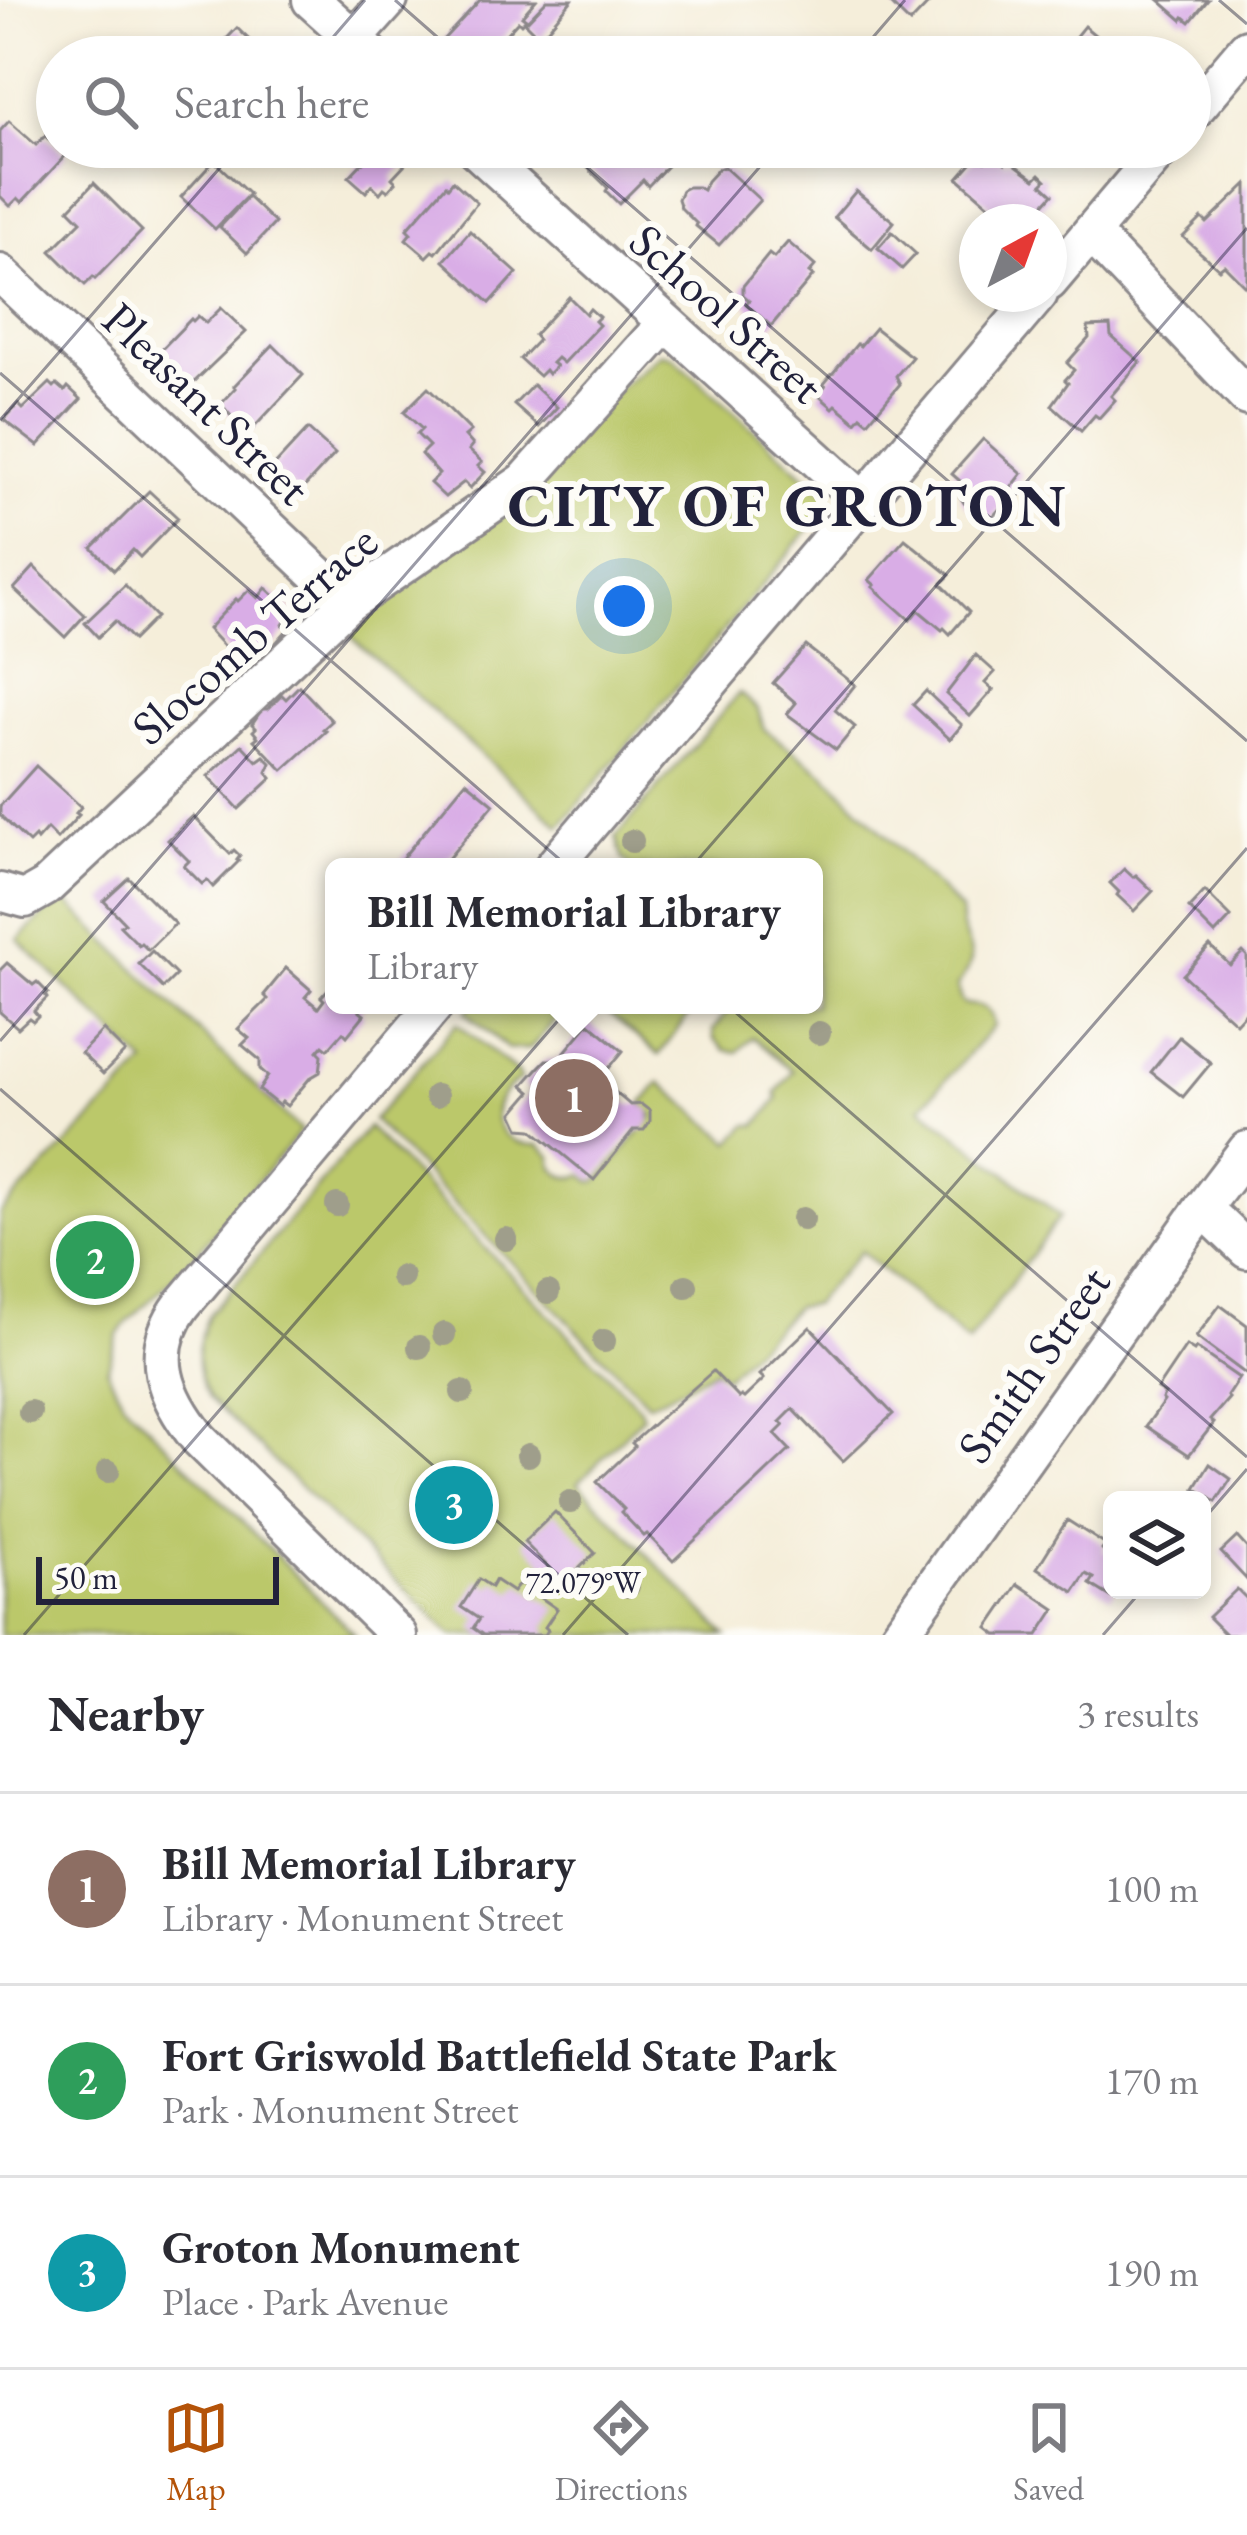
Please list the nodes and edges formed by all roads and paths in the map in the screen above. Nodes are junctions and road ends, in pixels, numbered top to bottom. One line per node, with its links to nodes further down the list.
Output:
1 (311, 0): 3 (street)
2 (389, 0): 4 (street)
3 (351, 36)
4 (370, 36)
5 (1247, 48): 6 (street)
6 (1211, 91)
7 (496, 168): 13 (street, School Street)
8 (1145, 168): 9 (street)
9 (1090, 233): 10 (street); 14 (street)
10 (1067, 260)
11 (0, 273): 16 (street, Pleasant Street)
12 (1024, 312): 15 (street)
13 (666, 322): 15 (street, School Street); 16 (street, Slocomb Terrace)
14 (1247, 397)
15 (863, 501): 17 (street)
16 (348, 603): 18 (street, Slocomb Terrace)
17 (561, 858)
18 (1, 891)
19 (427, 1014): 23 (street)
20 (1247, 1150): 21 (street, Smith Street)
21 (1203, 1208): 22 (street); 24 (street, Smith Street)
22 (1247, 1250)
23 (398, 1635)
24 (899, 1635)

